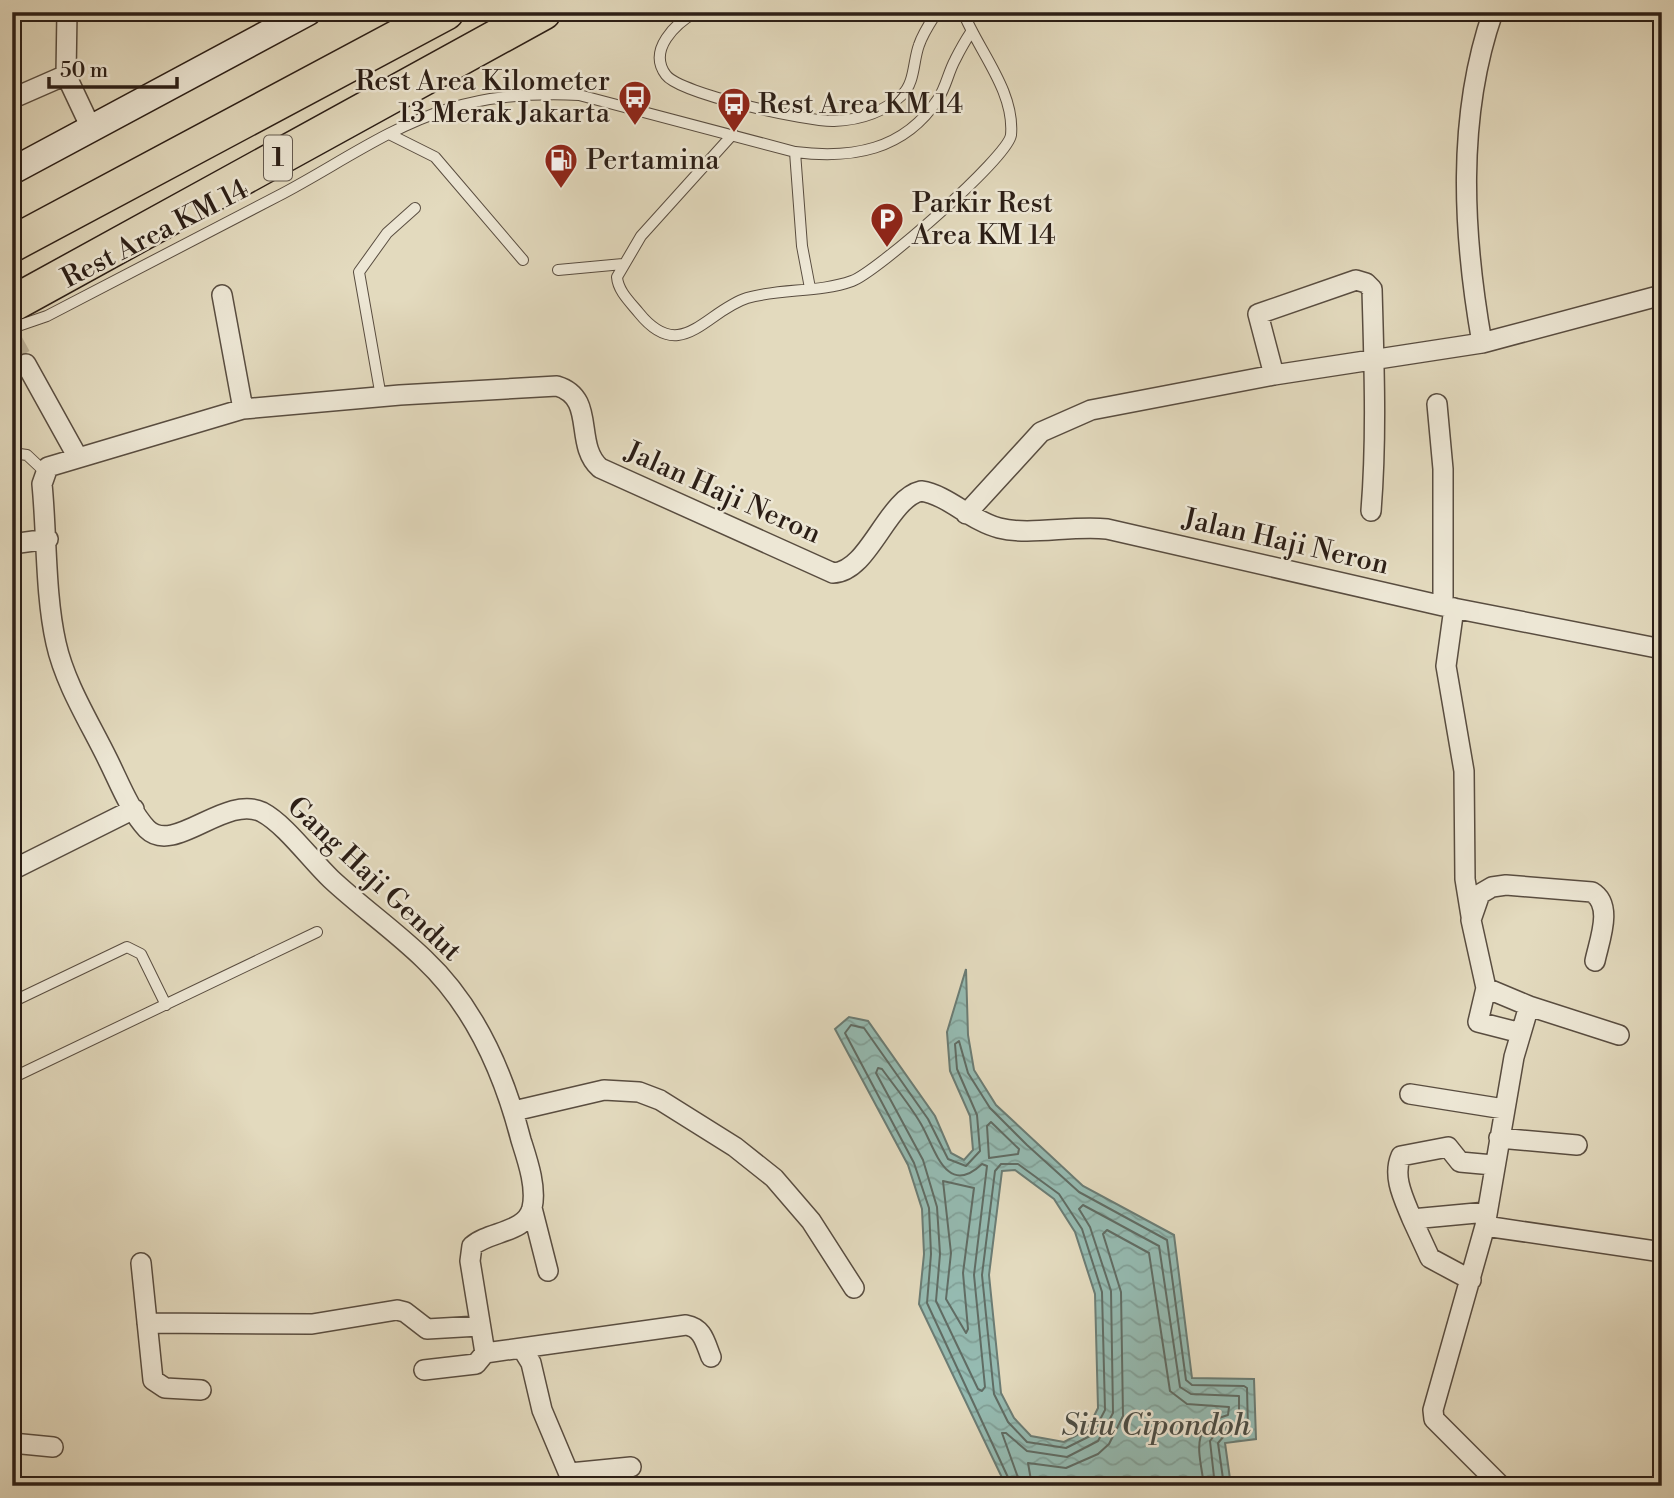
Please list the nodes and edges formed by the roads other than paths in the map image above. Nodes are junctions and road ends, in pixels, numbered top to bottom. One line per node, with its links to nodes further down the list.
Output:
1 (67, 12): 10 (street)
2 (308, 12): 13 (main road)
3 (446, 12): 12 (highway, 1)
4 (543, 12): 27 (highway, 1)
5 (696, 12): 6 (lane)
6 (937, 12)
7 (963, 12): 9 (lane)
8 (1493, 12): 29 (street)
9 (971, 32): 16 (lane, Rest Area KM 14); 24 (lane)
10 (66, 75): 11 (street); 13 (street)
11 (18, 96)
12 (243, 119): 18 (lane); 20 (highway, 1)
13 (91, 128): 17 (main road)
14 (389, 134): 15 (lane, Rest Area KM 14); 21 (lane); 28 (lane, Rest Area KM 14)
15 (733, 134): 16 (lane, Rest Area KM 14); 22 (lane)
16 (795, 152): 24 (lane)
17 (12, 172)
18 (61, 204)
19 (415, 208): 33 (lane)
20 (12, 244)
21 (523, 260)
22 (623, 264): 23 (lane); 24 (lane)
23 (558, 270)
24 (810, 288)
25 (222, 295): 35 (street)
26 (1662, 295): 29 (street)
27 (12, 304)
28 (12, 328)
29 (1482, 343): 30 (street)
30 (1374, 359): 32 (street); 32 (street); 38 (street)
31 (26, 364): 37 (street)
32 (1274, 375): 39 (street)
33 (380, 397): 35 (street, Jalan Haji Neron); 39 (street, Jalan Haji Neron)
34 (1437, 404): 42 (street)
35 (243, 409): 37 (street, Jalan Haji Neron)
36 (12, 453): 37 (lane)
37 (62, 462): 40 (street)
38 (1371, 511)
39 (966, 513): 42 (street, Jalan Haji Neron)
40 (48, 539): 41 (street); 44 (street)
41 (12, 544)
42 (1448, 607): 43 (street, Jalan Haji Neron); 46 (street)
43 (1662, 649)
44 (134, 809): 45 (street); 58 (street, Gang Haji Gendut)
45 (12, 870)
46 (1471, 920): 48 (street); 49 (street)
47 (317, 932): 51 (lane)
48 (1595, 961)
49 (1486, 988): 52 (street); 53 (street)
50 (12, 1002): 51 (lane)
51 (166, 1005): 55 (lane)
52 (1529, 1006): 53 (street); 54 (street)
53 (1521, 1033): 57 (street)
54 (1619, 1035)
55 (12, 1078)
56 (1410, 1094): 57 (street)
57 (1504, 1109): 59 (street)
58 (514, 1111): 62 (street, Gang Haji Gendut); 69 (street)
59 (1499, 1138): 60 (street); 61 (street)
60 (1577, 1144)
61 (1493, 1165): 63 (street); 64 (street)
62 (532, 1208): 67 (street, Gang Haji Gendut); 71 (street)
63 (1412, 1219): 64 (street); 68 (street)
64 (1486, 1219): 65 (street); 68 (street)
65 (1662, 1252)
66 (141, 1263): 70 (street)
67 (548, 1271)
68 (1471, 1280): 81 (street)
69 (854, 1288)
70 (147, 1323): 71 (street); 76 (street)
71 (479, 1326): 73 (street)
72 (523, 1350): 73 (street); 74 (street); 80 (street)
73 (485, 1353): 75 (street)
74 (712, 1357)
75 (424, 1370)
76 (201, 1390)
77 (12, 1443): 78 (street)
78 (53, 1447)
79 (631, 1467): 80 (street)
80 (572, 1480)
81 (1501, 1486)

